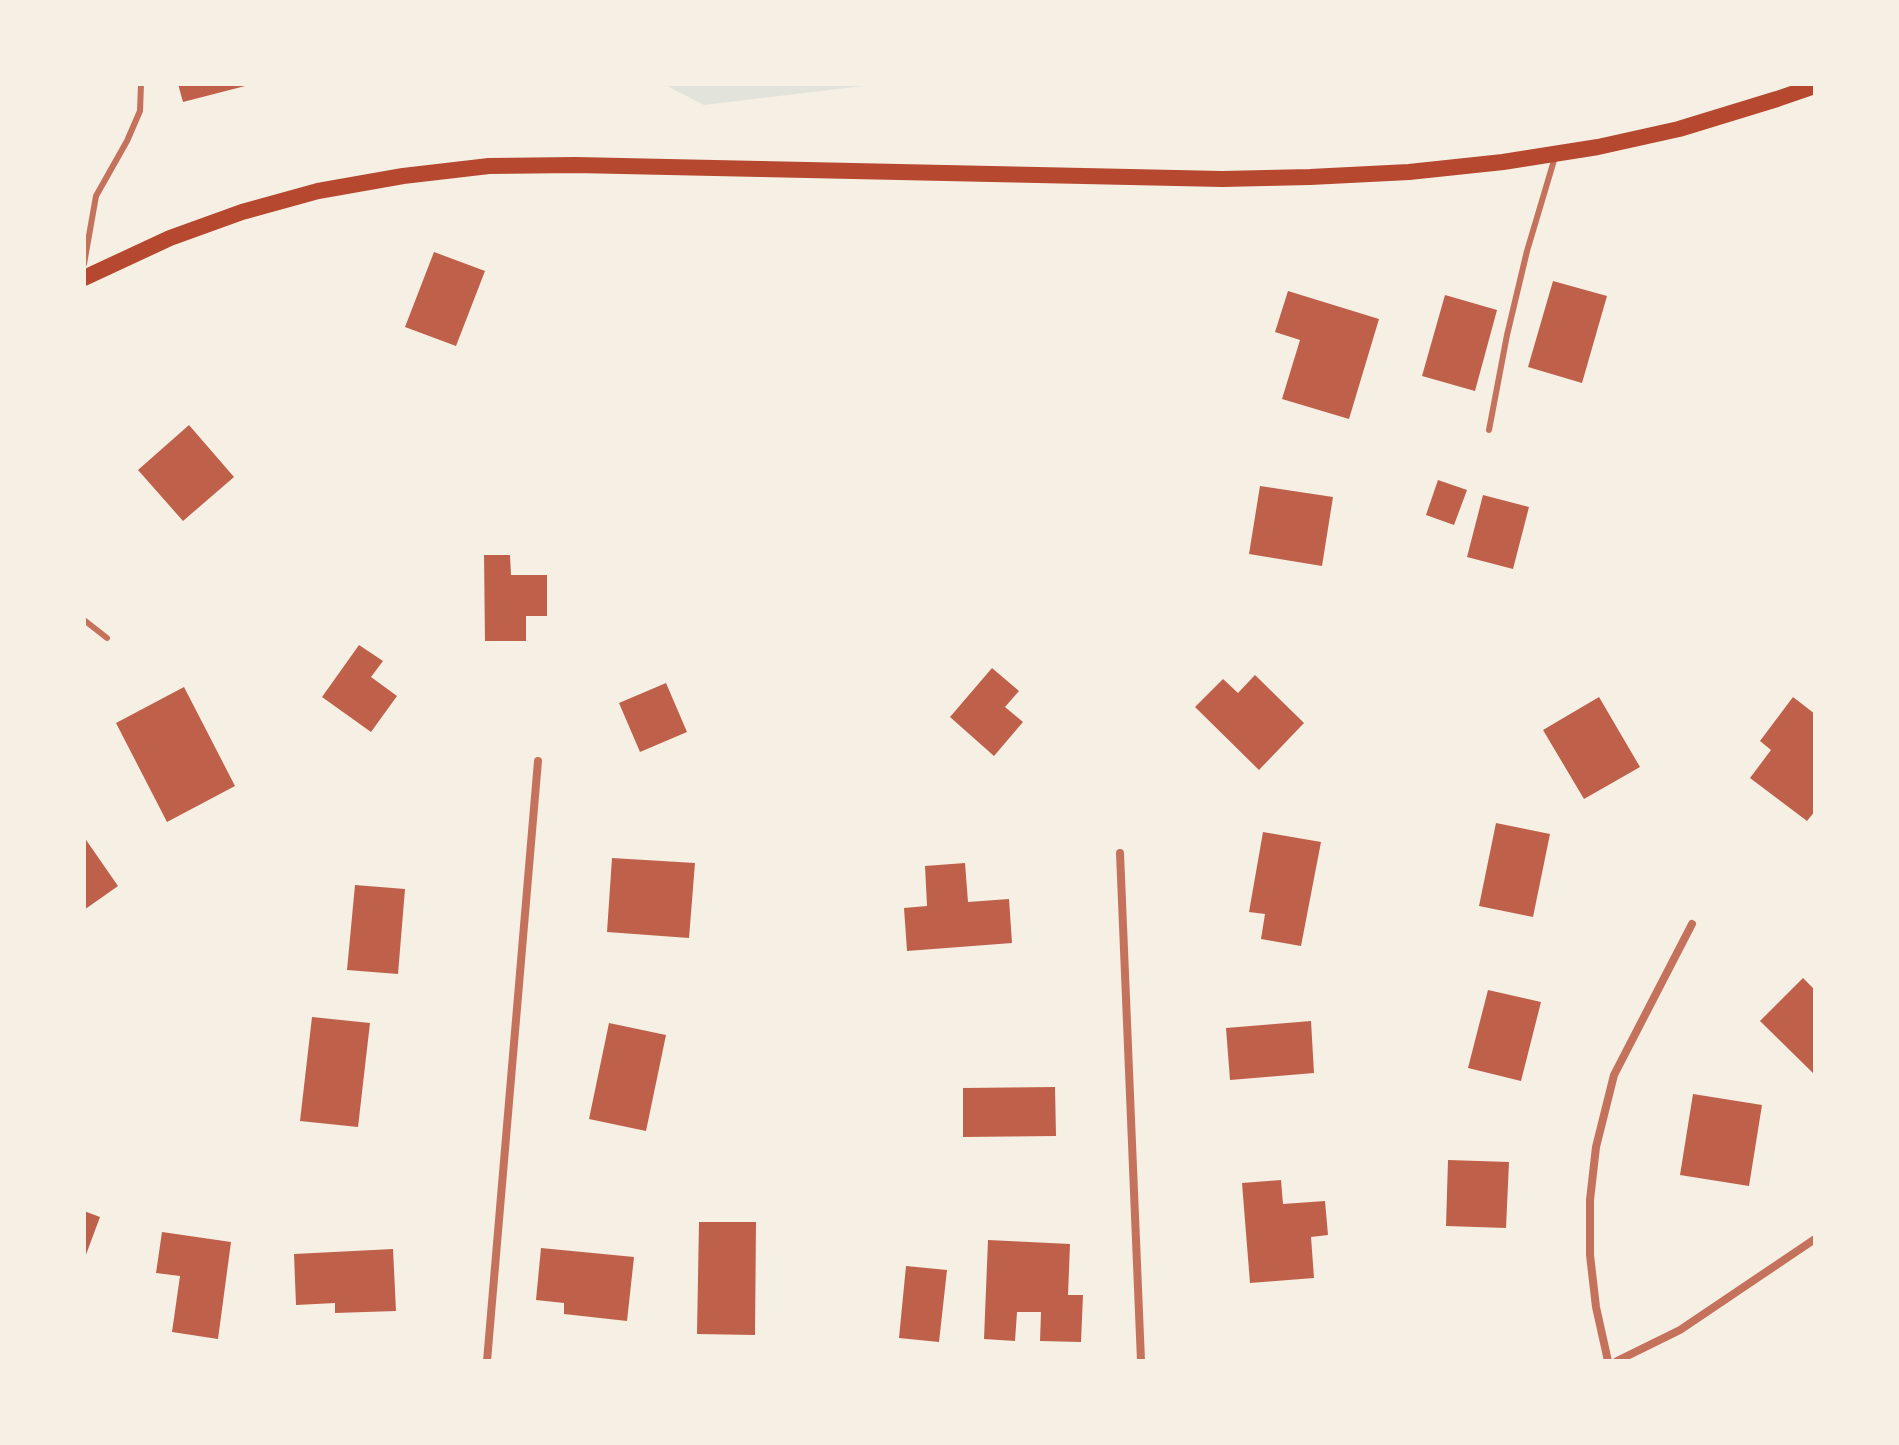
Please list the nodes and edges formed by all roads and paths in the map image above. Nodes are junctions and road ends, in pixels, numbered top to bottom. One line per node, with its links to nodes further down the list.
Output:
1 (141, 84): 4 (lane)
2 (1815, 86): 3 (main road)
3 (1556, 154): 5 (main road); 6 (lane)
4 (84, 264)
5 (84, 278)
6 (1489, 430)
7 (84, 620): 8 (lane)
8 (107, 638)
9 (538, 761): 13 (street)
10 (1120, 853): 14 (street)
11 (1692, 924): 15 (street)
12 (1815, 1239): 16 (street)
13 (487, 1361)
14 (1141, 1361)
15 (1608, 1361)
16 (1617, 1361)

